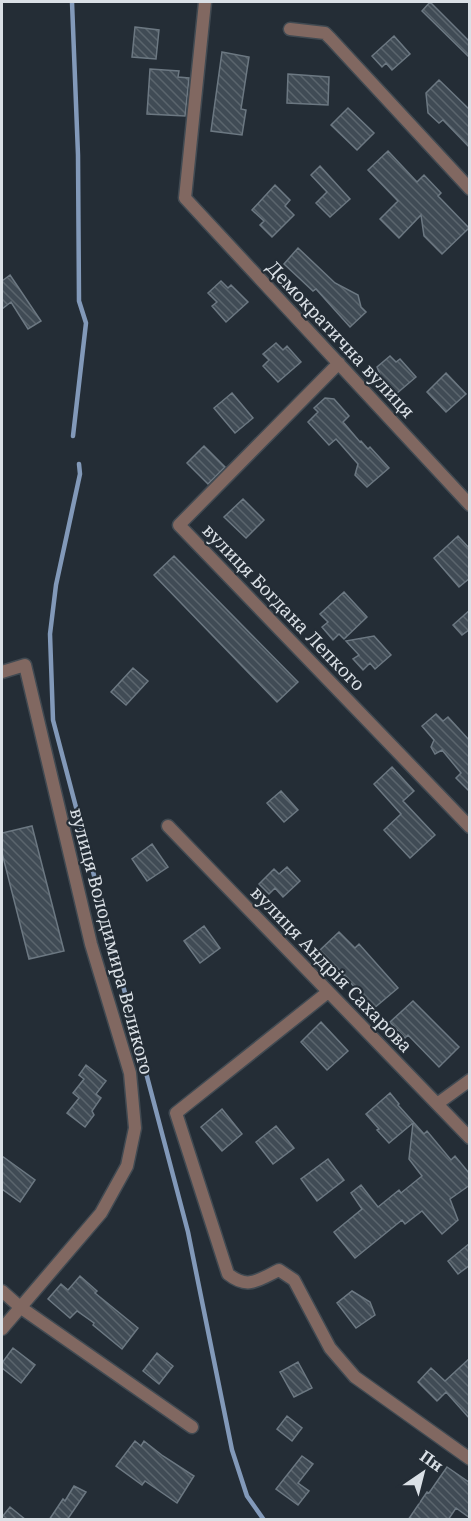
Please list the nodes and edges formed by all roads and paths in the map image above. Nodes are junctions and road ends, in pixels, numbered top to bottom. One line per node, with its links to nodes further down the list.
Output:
1 (205, 2): 4 (street, Демократична вулиця)
2 (290, 29): 3 (street)
3 (470, 189)
4 (339, 363): 5 (street, Демократична вулиця); 8 (street, вулиця Богдана Лепкого)
5 (470, 505)
6 (2, 672): 14 (street, вулиця Володимира Великого)
7 (168, 826): 9 (street, вулиця Андрія Сахарова)
8 (470, 827)
9 (328, 992): 11 (street, вулиця Андрія Сахарова); 17 (street)
10 (470, 1080): 11 (street)
11 (437, 1104): 12 (street, вулиця Андрія Сахарова)
12 (470, 1138)
13 (2, 1291): 14 (street)
14 (20, 1307): 15 (street, вулиця Володимира Великого); 16 (street)
15 (2, 1329)
16 (192, 1427)
17 (470, 1459)

